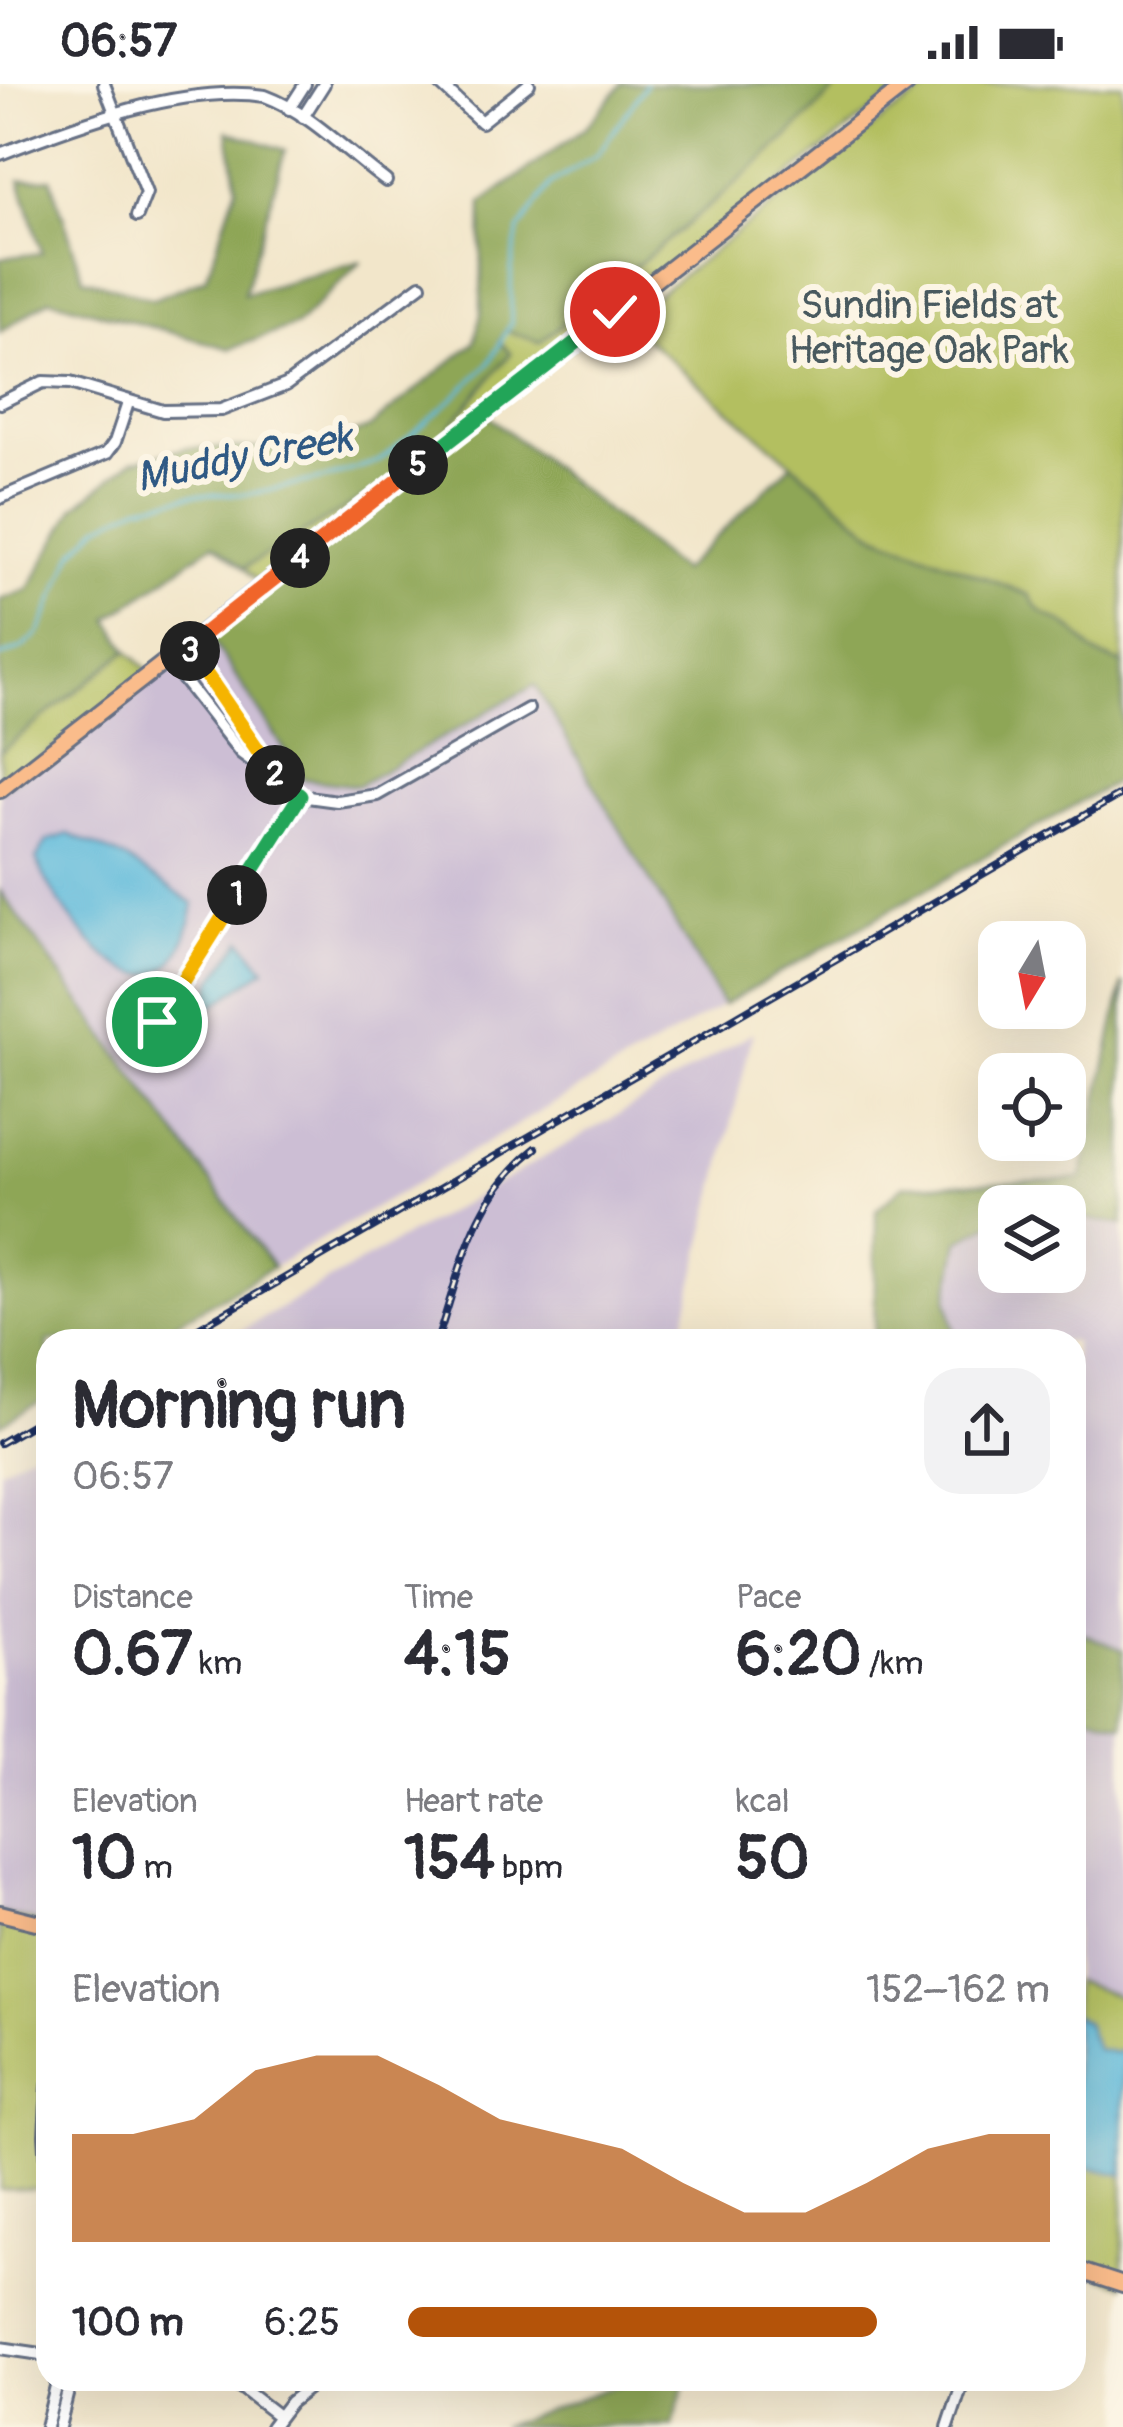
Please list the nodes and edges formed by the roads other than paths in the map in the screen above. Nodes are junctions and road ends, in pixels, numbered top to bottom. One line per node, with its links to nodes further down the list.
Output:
1 (104, 84): 7 (street)
2 (304, 84): 8 (street)
3 (324, 84): 9 (street)
4 (440, 84): 5 (street)
5 (529, 84)
6 (907, 84): 17 (main road)
7 (113, 109): 8 (street); 10 (street); 12 (street)
8 (289, 109): 9 (street)
9 (303, 117): 11 (street)
10 (0, 154)
11 (386, 181)
12 (137, 216)
13 (422, 285): 15 (street)
14 (0, 403): 15 (street)
15 (128, 404): 16 (street)
16 (0, 498)
17 (187, 647): 18 (main road); 20 (street)
18 (169, 661): 20 (street); 21 (main road)
19 (528, 709): 22 (street)
20 (278, 781): 22 (street)
21 (0, 790)
22 (300, 796): 23 (street)
23 (138, 1040)
24 (0, 1913): 25 (main road)
25 (36, 1922)
26 (1086, 2273): 27 (main road)
27 (1123, 2285)
28 (0, 2348): 29 (street)
29 (36, 2353)
30 (55, 2391): 36 (street)
31 (67, 2391): 37 (street)
32 (244, 2391): 35 (street)
33 (307, 2391): 35 (street)
34 (960, 2391): 38 (street)
35 (274, 2422)
36 (46, 2427)
37 (58, 2427)
38 (948, 2427)

